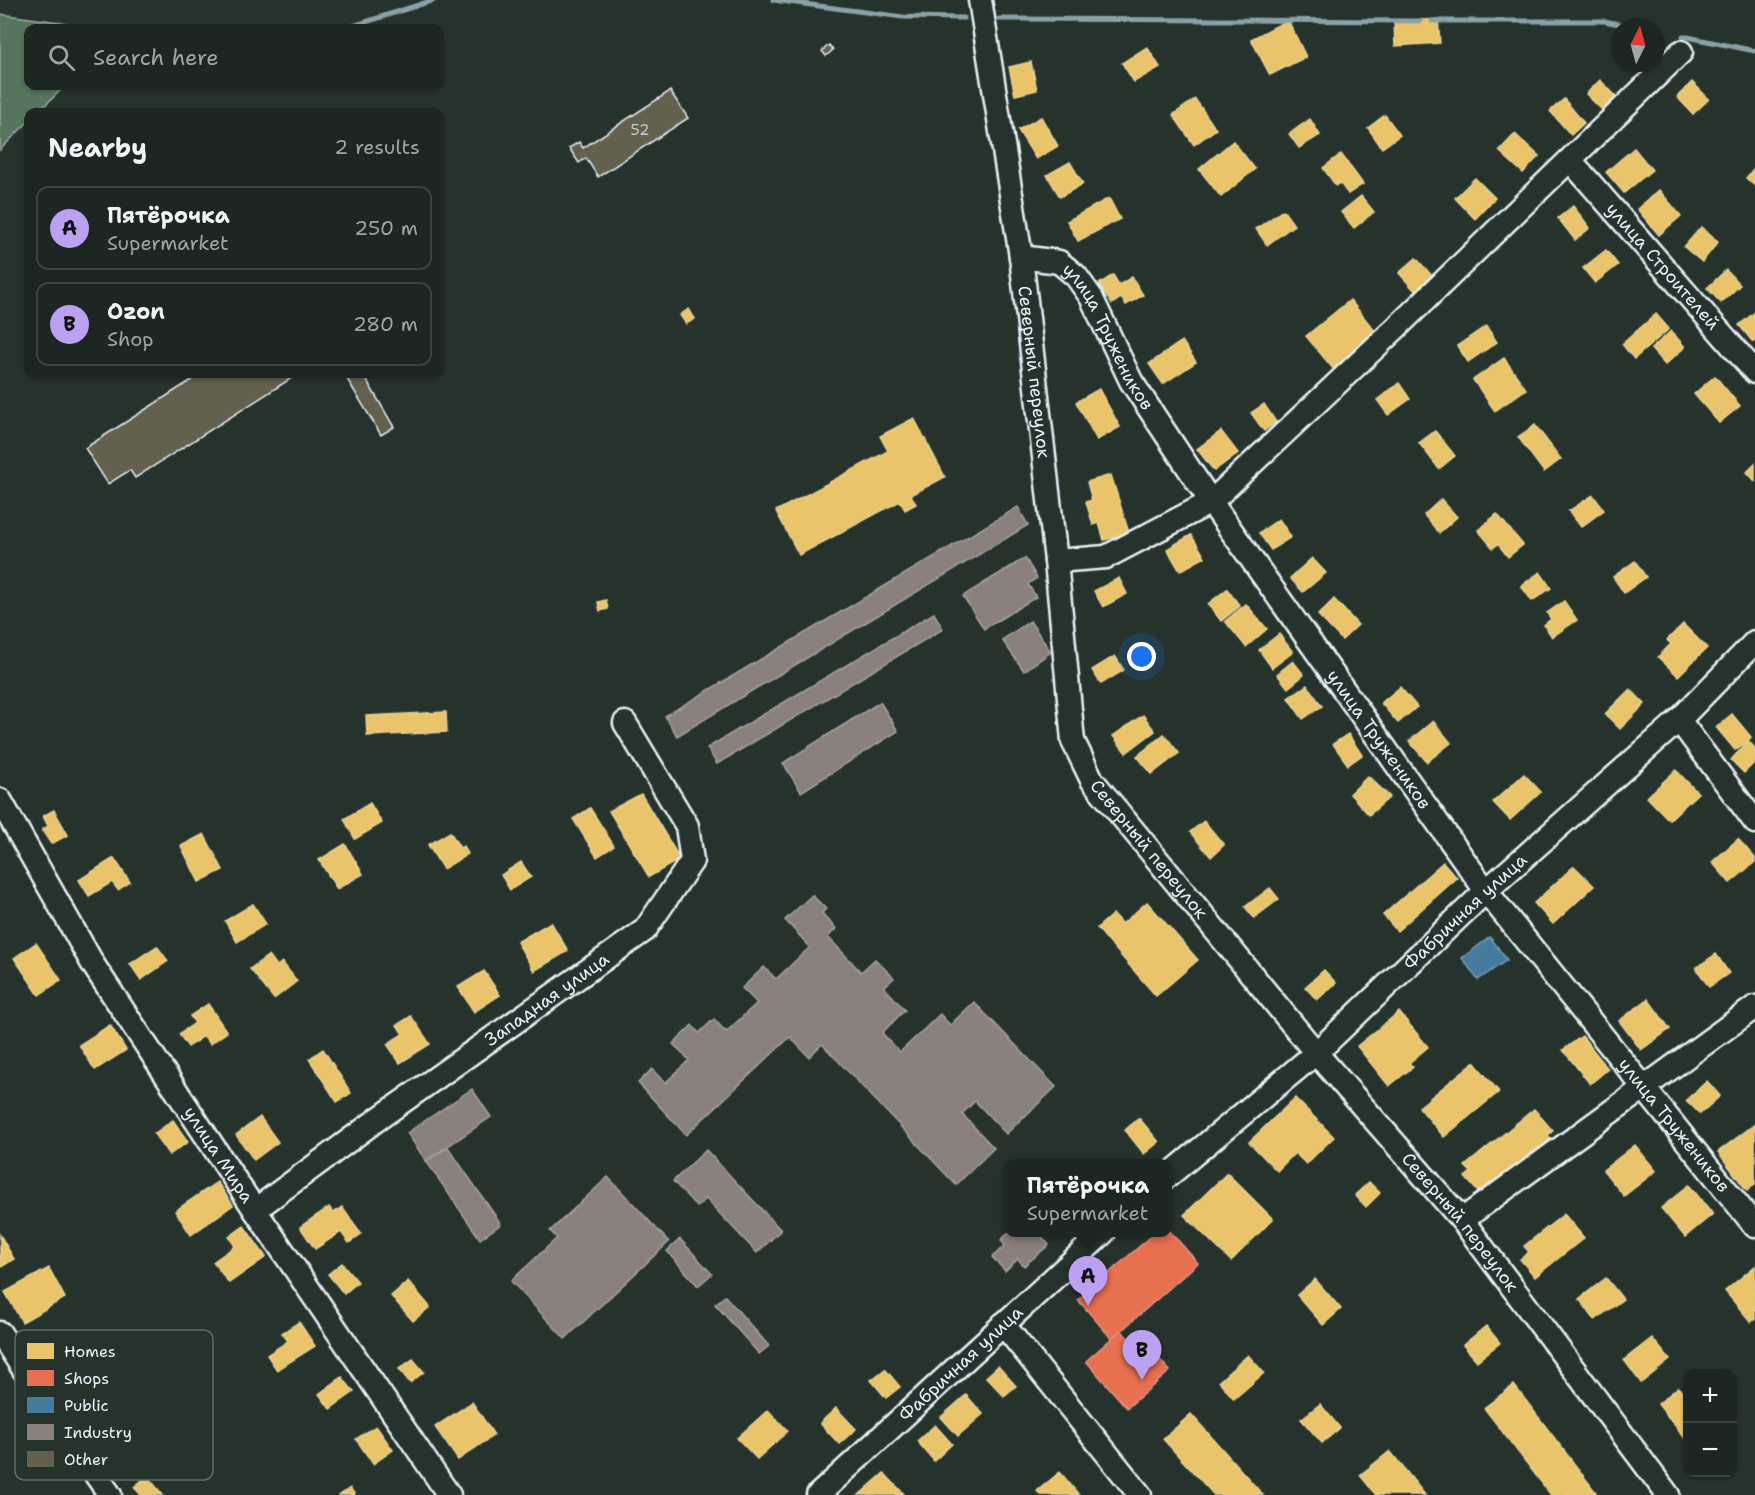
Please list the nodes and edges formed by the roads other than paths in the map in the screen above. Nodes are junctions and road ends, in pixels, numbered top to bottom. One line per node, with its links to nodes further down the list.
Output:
1 (980, 0): 4 (street, Северный переулок)
2 (1681, 52): 3 (street)
3 (1570, 160): 5 (street, улица Строителей); 6 (street)
4 (1020, 257): 6 (street, улица Тружеников); 7 (street, Северный переулок)
5 (1755, 372)
6 (1211, 501): 7 (street); 13 (street, улица Тружеников)
7 (1056, 561): 15 (street, Северный переулок)
8 (1755, 642): 9 (street, Фабричная улица)
9 (1679, 720): 12 (street); 13 (street, Фабричная улица)
10 (626, 723): 18 (street, Западная улица)
11 (1, 802): 18 (street, улица Мира)
12 (1755, 822)
13 (1486, 891): 15 (street, Фабричная улица); 16 (street, улица Тружеников)
14 (1755, 1007): 16 (street)
15 (1316, 1053): 17 (street, Фабричная улица); 19 (street, Северный переулок)
16 (1645, 1088): 19 (street); 20 (street, улица Тружеников)
17 (1172, 1172)
18 (255, 1210): 27 (street, улица Мира)
19 (1462, 1220): 30 (street, Северный переулок)
20 (1755, 1226)
21 (1100, 1237): 22 (street, Фабричная улица)
22 (1003, 1324): 28 (street, Фабричная улица); 29 (street)
23 (0, 1333): 24 (street)
24 (15, 1356)
25 (100, 1480): 26 (street)
26 (110, 1495)
27 (448, 1495)
28 (818, 1495)
29 (1140, 1495)
30 (1668, 1495)

